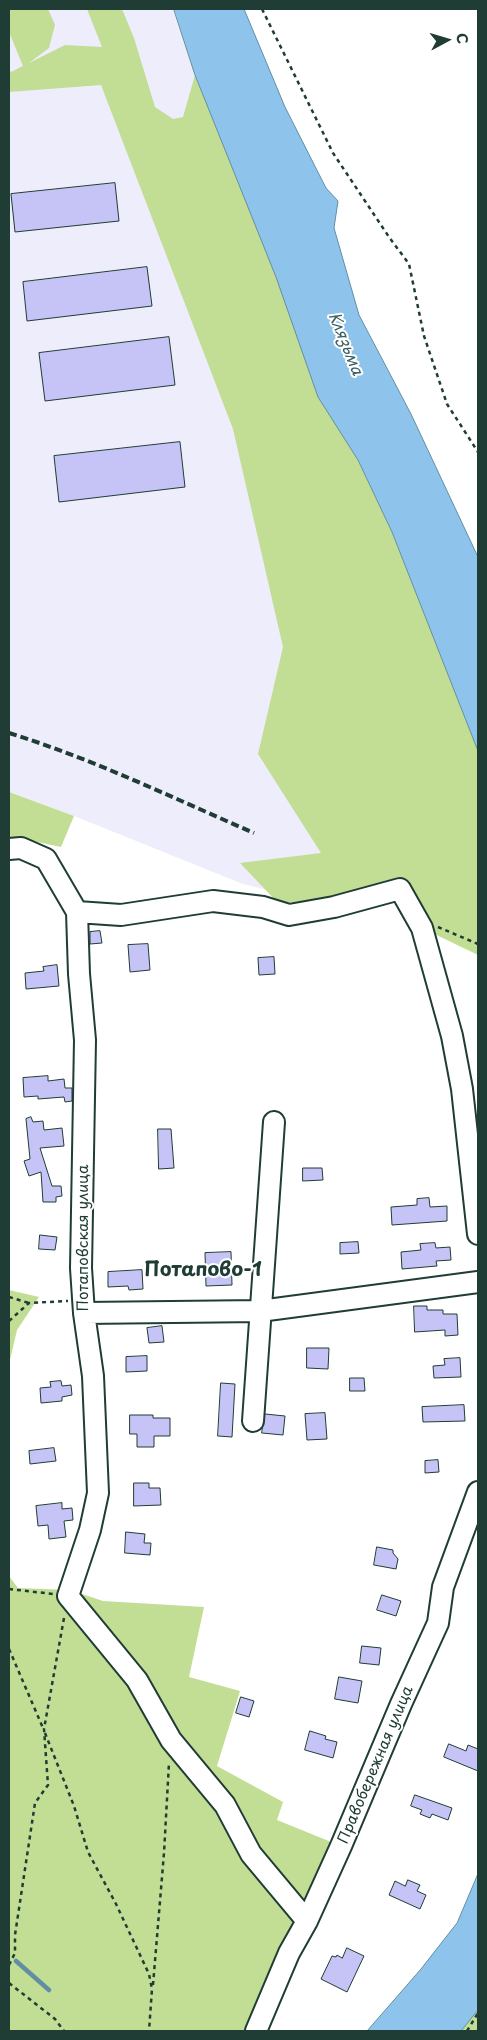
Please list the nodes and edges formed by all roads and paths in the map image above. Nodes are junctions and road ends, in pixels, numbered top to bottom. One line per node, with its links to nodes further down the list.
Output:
1 (262, 9): 2 (path)
2 (478, 452)
3 (9, 849): 4 (street)
4 (77, 912): 5 (street); 12 (street, Потаповская улица)
5 (419, 923): 6 (path); 8 (street)
6 (478, 944)
7 (274, 1122): 13 (street)
8 (478, 1234)
9 (478, 1282): 13 (street)
10 (9, 1297): 11 (path)
11 (29, 1303): 12 (path); 14 (path)
12 (83, 1306): 13 (street); 18 (street, Потаповская улица)
13 (260, 1311): 15 (street)
14 (9, 1322)
15 (253, 1420)
16 (478, 1492): 22 (street, Правобережная улица)
17 (9, 1589): 18 (path)
18 (69, 1593): 20 (path); 21 (street)
19 (9, 1649): 20 (path)
20 (44, 1729): 23 (path); 25 (path)
21 (170, 1740): 22 (street); 25 (path)
22 (307, 1921): 29 (street, Правобережная улица)
23 (9, 1965)
24 (9, 1983): 27 (path)
25 (152, 1989): 28 (path)
26 (478, 2014): 30 (path)
27 (64, 2031)
28 (149, 2031)
29 (256, 2031)
30 (466, 2031)

